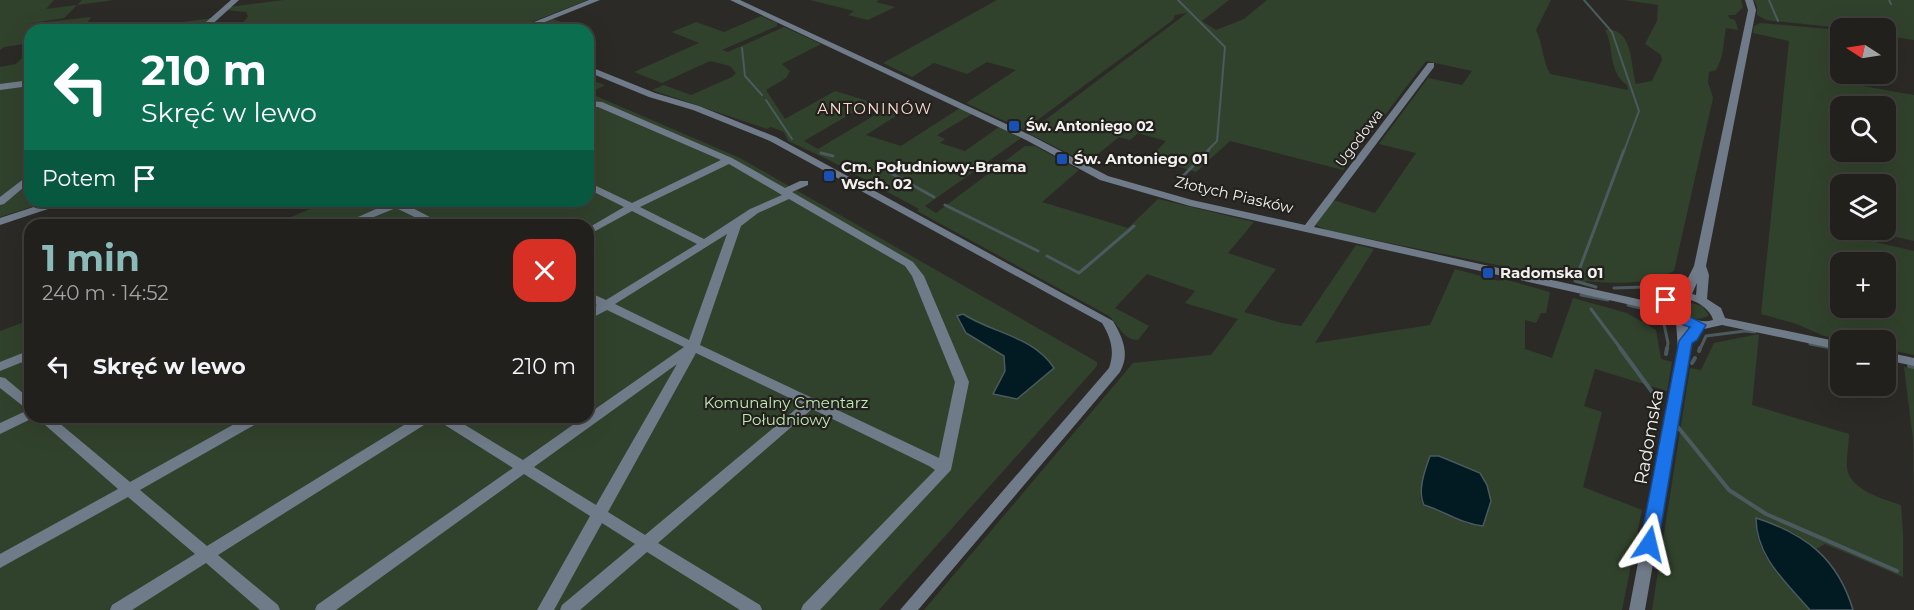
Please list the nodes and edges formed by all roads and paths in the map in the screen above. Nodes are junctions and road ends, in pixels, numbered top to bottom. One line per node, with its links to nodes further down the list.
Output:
1 (235, 0): 5 (street)
2 (597, 0): 6 (street)
3 (734, 0): 26 (street, Złotych Piasków)
4 (1749, 0): 29 (street)
5 (208, 24)
6 (534, 24)
7 (1431, 64): 26 (street, Ugodowa)
8 (594, 71): 71 (street)
9 (24, 84): 10 (street)
10 (0, 87)
11 (594, 104): 12 (street)
12 (729, 160): 16 (street); 21 (street)
13 (24, 182): 17 (street)
14 (804, 183): 16 (street)
15 (594, 188): 21 (street)
16 (787, 193): 25 (street); 58 (street)
17 (0, 202)
18 (44, 207): 24 (street)
19 (388, 207): 22 (street)
20 (409, 207): 23 (street)
21 (632, 207): 27 (street); 28 (street)
22 (359, 219)
23 (430, 219)
24 (0, 222)
25 (736, 224): 28 (street); 41 (street)
26 (1308, 228): 34 (street, Złotych Piasków)
27 (594, 229)
28 (704, 243): 33 (street)
29 (1700, 266): 30 (street); 32 (street)
30 (1684, 297): 32 (street); 34 (street)
31 (594, 299): 33 (street)
32 (1701, 301): 36 (street)
33 (606, 305): 35 (street); 41 (street)
34 (1666, 306): 37 (street)
35 (594, 312)
36 (1720, 318): 38 (street); 40 (street)
37 (1682, 320): 38 (street); 39 (street, Radomska)
38 (1699, 325): 39 (street, Radomska)
39 (1686, 341): 72 (street, Radomska)
40 (1830, 344)
41 (693, 346): 48 (street); 50 (street); 60 (street)
42 (24, 357): 45 (street)
43 (1896, 358): 44 (street)
44 (1914, 362)
45 (0, 367)
46 (0, 381): 47 (street)
47 (24, 401)
48 (810, 404): 58 (street); 61 (street)
49 (24, 417): 56 (street)
50 (594, 417)
51 (50, 423): 59 (street)
52 (247, 423): 59 (street)
53 (417, 423): 62 (street)
54 (452, 423): 57 (street)
55 (586, 423): 57 (street)
56 (0, 429)
57 (523, 468): 60 (street); 66 (street)
58 (944, 470): 70 (street)
59 (129, 489): 62 (street); 63 (street)
60 (599, 513): 61 (street); 67 (street)
61 (646, 543): 68 (street); 69 (street)
62 (207, 555): 64 (street); 65 (street)
63 (0, 562)
64 (118, 610)
65 (272, 610)
66 (323, 610)
67 (545, 610)
68 (568, 610)
69 (753, 610)
70 (809, 610)
71 (908, 610)
72 (1637, 610)

